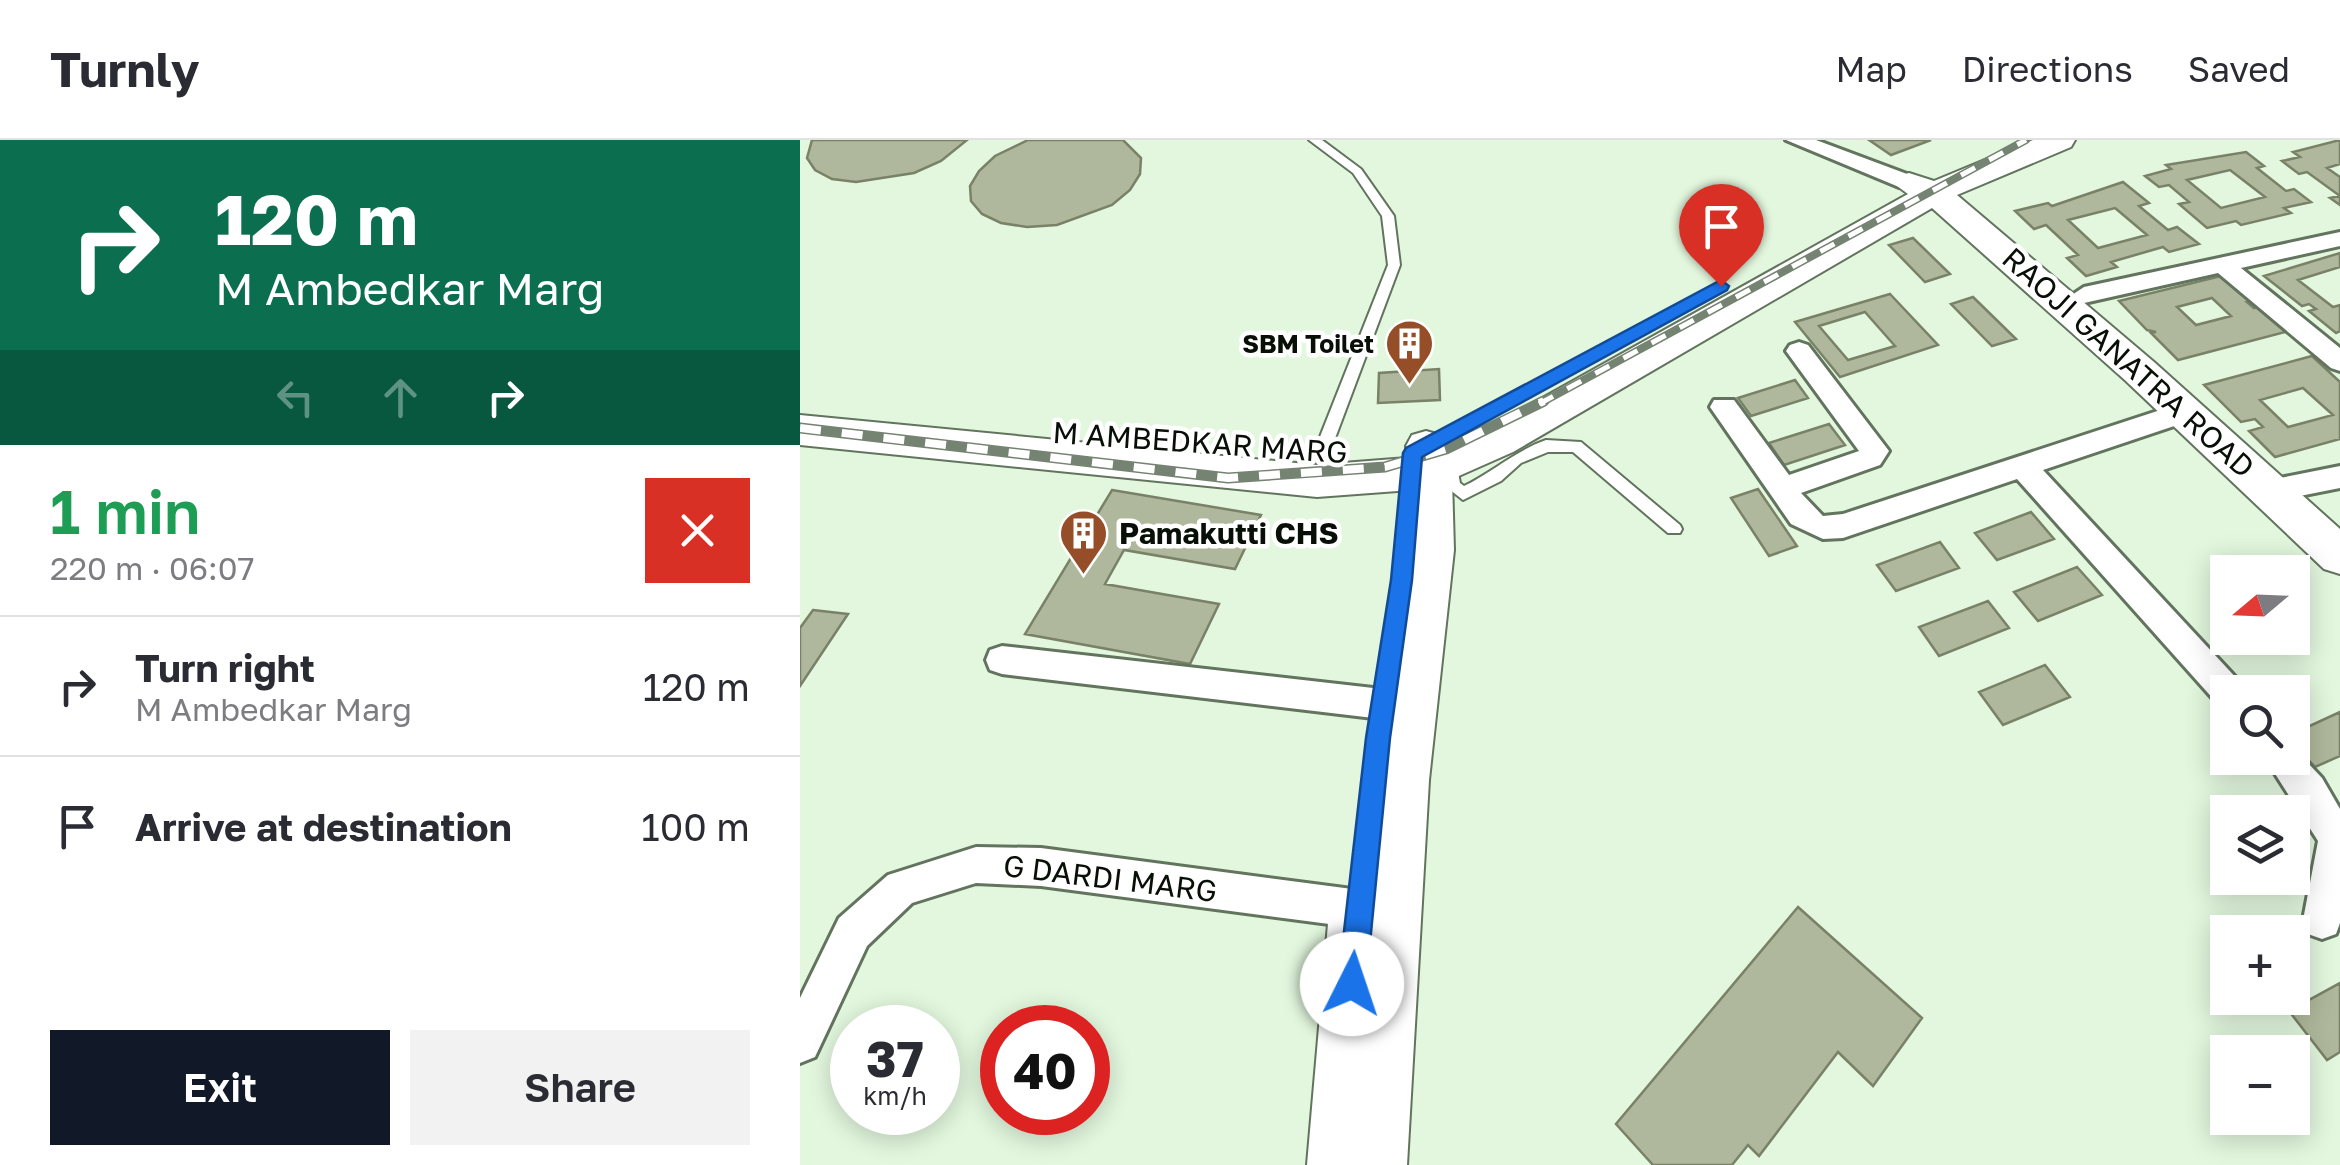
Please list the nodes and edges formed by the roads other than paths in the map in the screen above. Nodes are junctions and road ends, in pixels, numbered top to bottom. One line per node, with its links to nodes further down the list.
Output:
1 (1315, 140): 15 (lane)
2 (1797, 140): 5 (street)
3 (2002, 140): 5 (main road)
4 (2060, 140): 5 (main road)
5 (1920, 188): 13 (main road, RAOJI GANATRA ROAD); 16 (main road)
6 (2340, 240): 7 (street)
7 (2220, 263): 8 (street); 10 (street)
8 (2084, 296)
9 (1799, 352): 20 (street)
10 (2340, 362)
11 (800, 404): 15 (main road, M AMBEDKAR MARG)
12 (1724, 407): 20 (street)
13 (2188, 411): 17 (street); 19 (main road, RAOJI GANATRA ROAD)
14 (800, 430): 16 (main road)
15 (1320, 457): 16 (main road, M AMBEDKAR MARG)
16 (1426, 461): 21 (lane); 25 (main road)
17 (2023, 467): 20 (street); 24 (street)
18 (2340, 477): 19 (street)
19 (2270, 490): 22 (main road, RAOJI GANATRA ROAD)
20 (1786, 492)
21 (1674, 529)
22 (2340, 556)
23 (1002, 660): 25 (street)
24 (2213, 675)
25 (1397, 703): 27 (main road)
26 (2296, 775): 28 (street)
27 (1374, 911): 29 (street, G DARDI MARG); 30 (main road); 31 (main road)
28 (2322, 920)
29 (800, 1042)
30 (1339, 1165)
31 (1375, 1165)

